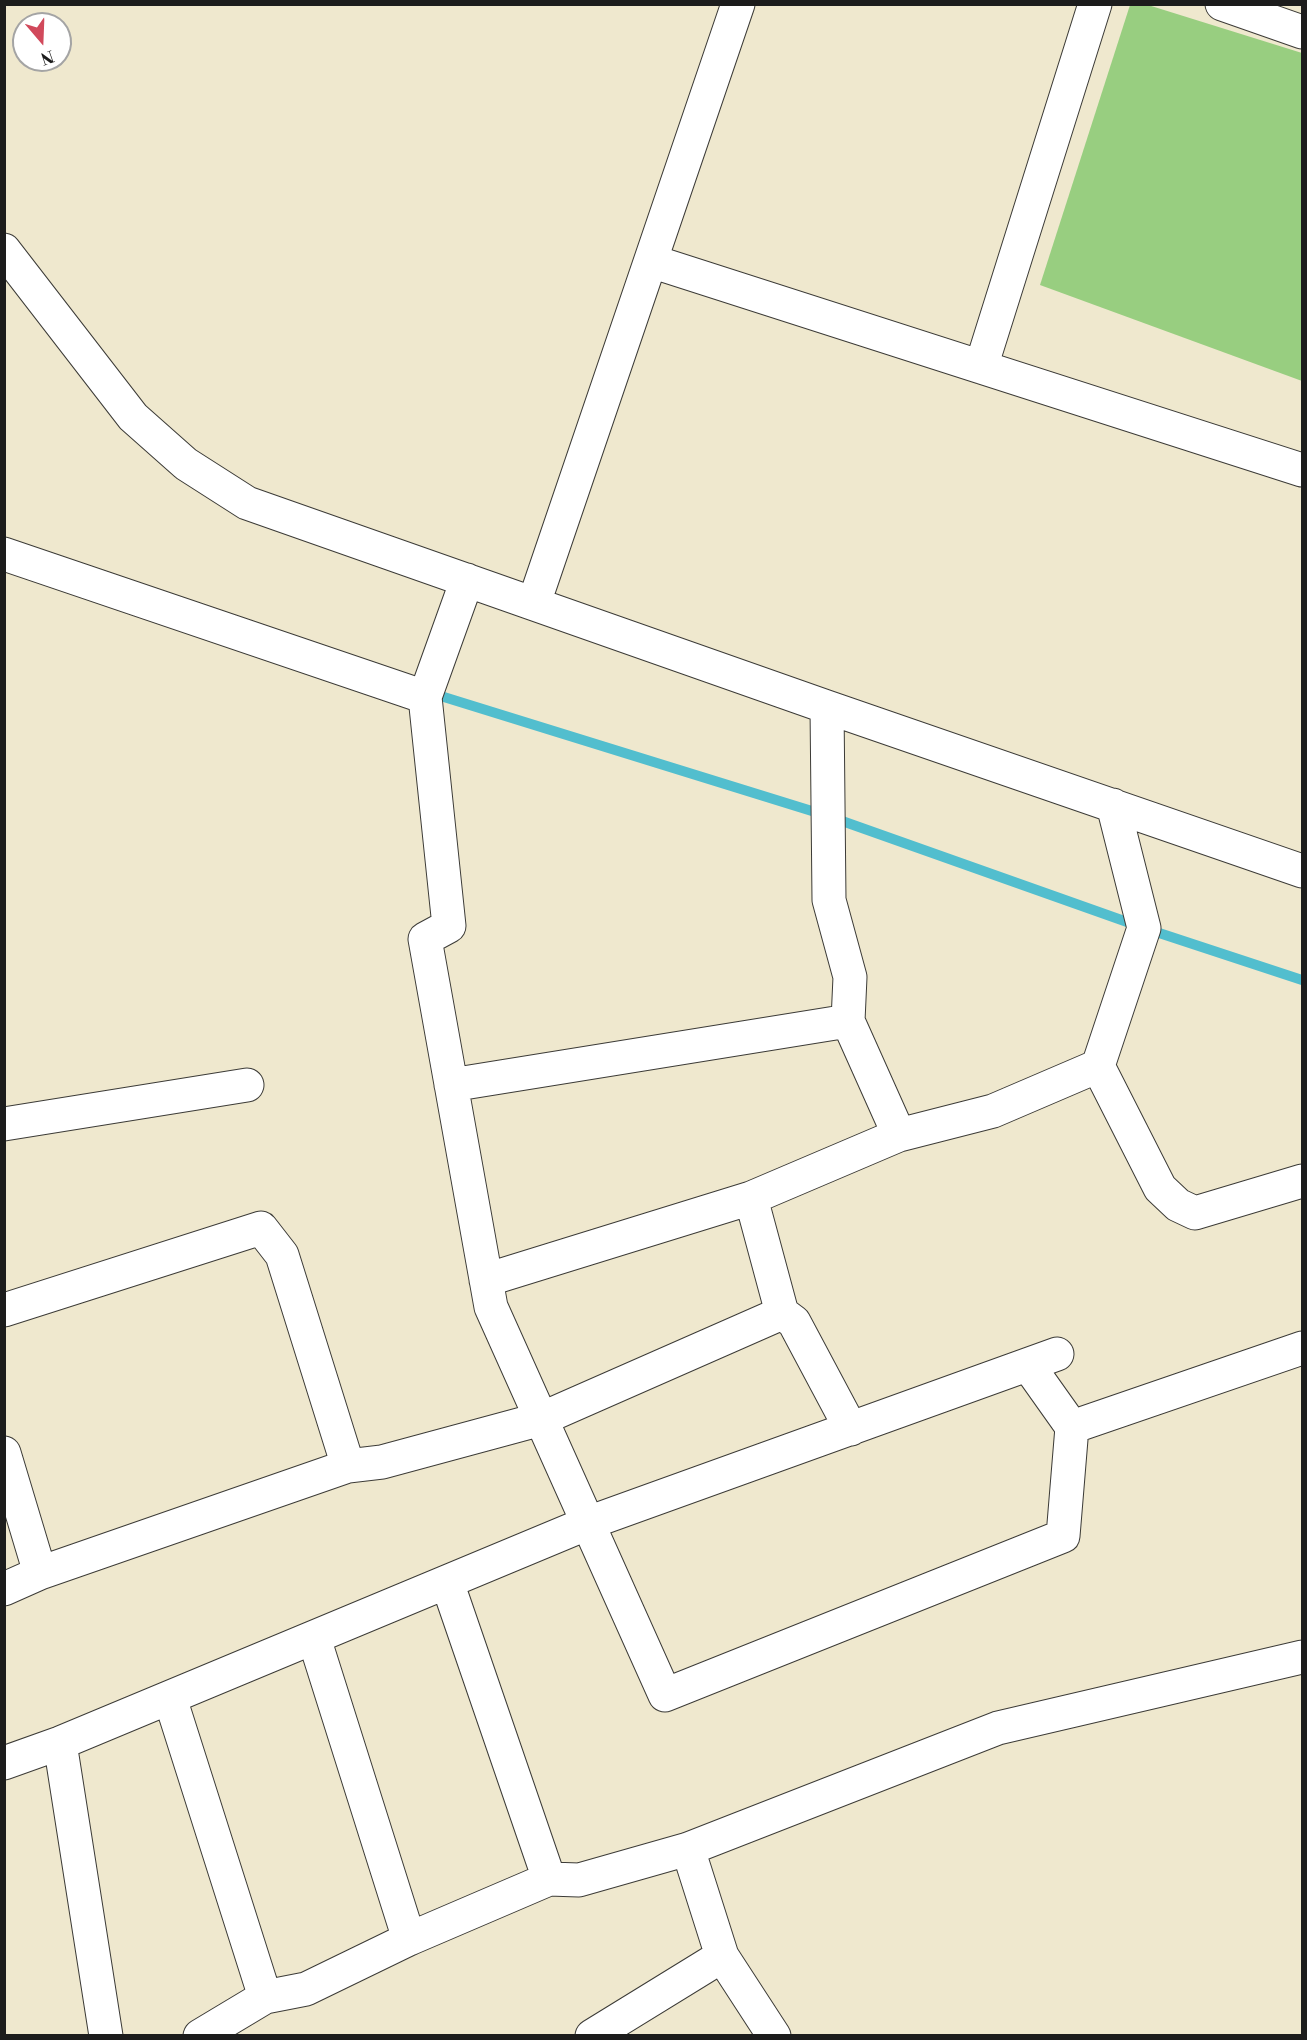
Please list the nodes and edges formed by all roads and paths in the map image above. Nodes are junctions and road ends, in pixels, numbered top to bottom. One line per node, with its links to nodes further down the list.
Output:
1 (738, 4): 6 (street)
2 (1095, 4): 7 (street)
3 (1222, 4): 4 (street)
4 (1302, 32)
5 (4, 250): 10 (street)
6 (651, 261): 7 (street); 11 (street)
7 (981, 367): 8 (street)
8 (1302, 471)
9 (4, 554): 12 (street)
10 (468, 580): 11 (street); 12 (street)
11 (534, 603): 13 (street)
12 (425, 697): 19 (street)
13 (827, 707): 14 (street); 16 (street)
14 (1113, 805): 15 (street); 17 (street)
15 (1302, 871)
16 (848, 1021): 19 (street); 21 (street)
17 (1098, 1066): 21 (street); 22 (street)
18 (247, 1085): 20 (street)
19 (451, 1085): 24 (street)
20 (4, 1124)
21 (899, 1135): 23 (street)
22 (1302, 1181)
23 (751, 1198): 24 (street); 26 (street)
24 (486, 1280): 28 (street)
25 (4, 1310): 32 (street)
26 (782, 1313): 28 (street); 30 (street)
27 (1302, 1348): 29 (street)
28 (541, 1419): 32 (street); 33 (street)
29 (1072, 1427): 30 (street); 33 (street)
30 (851, 1428): 33 (street)
31 (4, 1454): 34 (street)
32 (348, 1466): 34 (street)
33 (588, 1523): 35 (street)
34 (40, 1573): 36 (street)
35 (447, 1582): 37 (street); 43 (street)
36 (4, 1589)
37 (314, 1638): 39 (street); 44 (street)
38 (1302, 1657): 42 (street)
39 (170, 1698): 40 (street); 46 (street)
40 (60, 1743): 41 (street); 47 (street)
41 (4, 1763)
42 (688, 1849): 43 (street); 45 (street)
43 (549, 1879): 44 (street)
44 (409, 1939): 46 (street)
45 (722, 1956): 49 (street); 50 (street)
46 (265, 1997): 48 (street)
47 (106, 2036)
48 (200, 2036)
49 (592, 2036)
50 (774, 2036)

